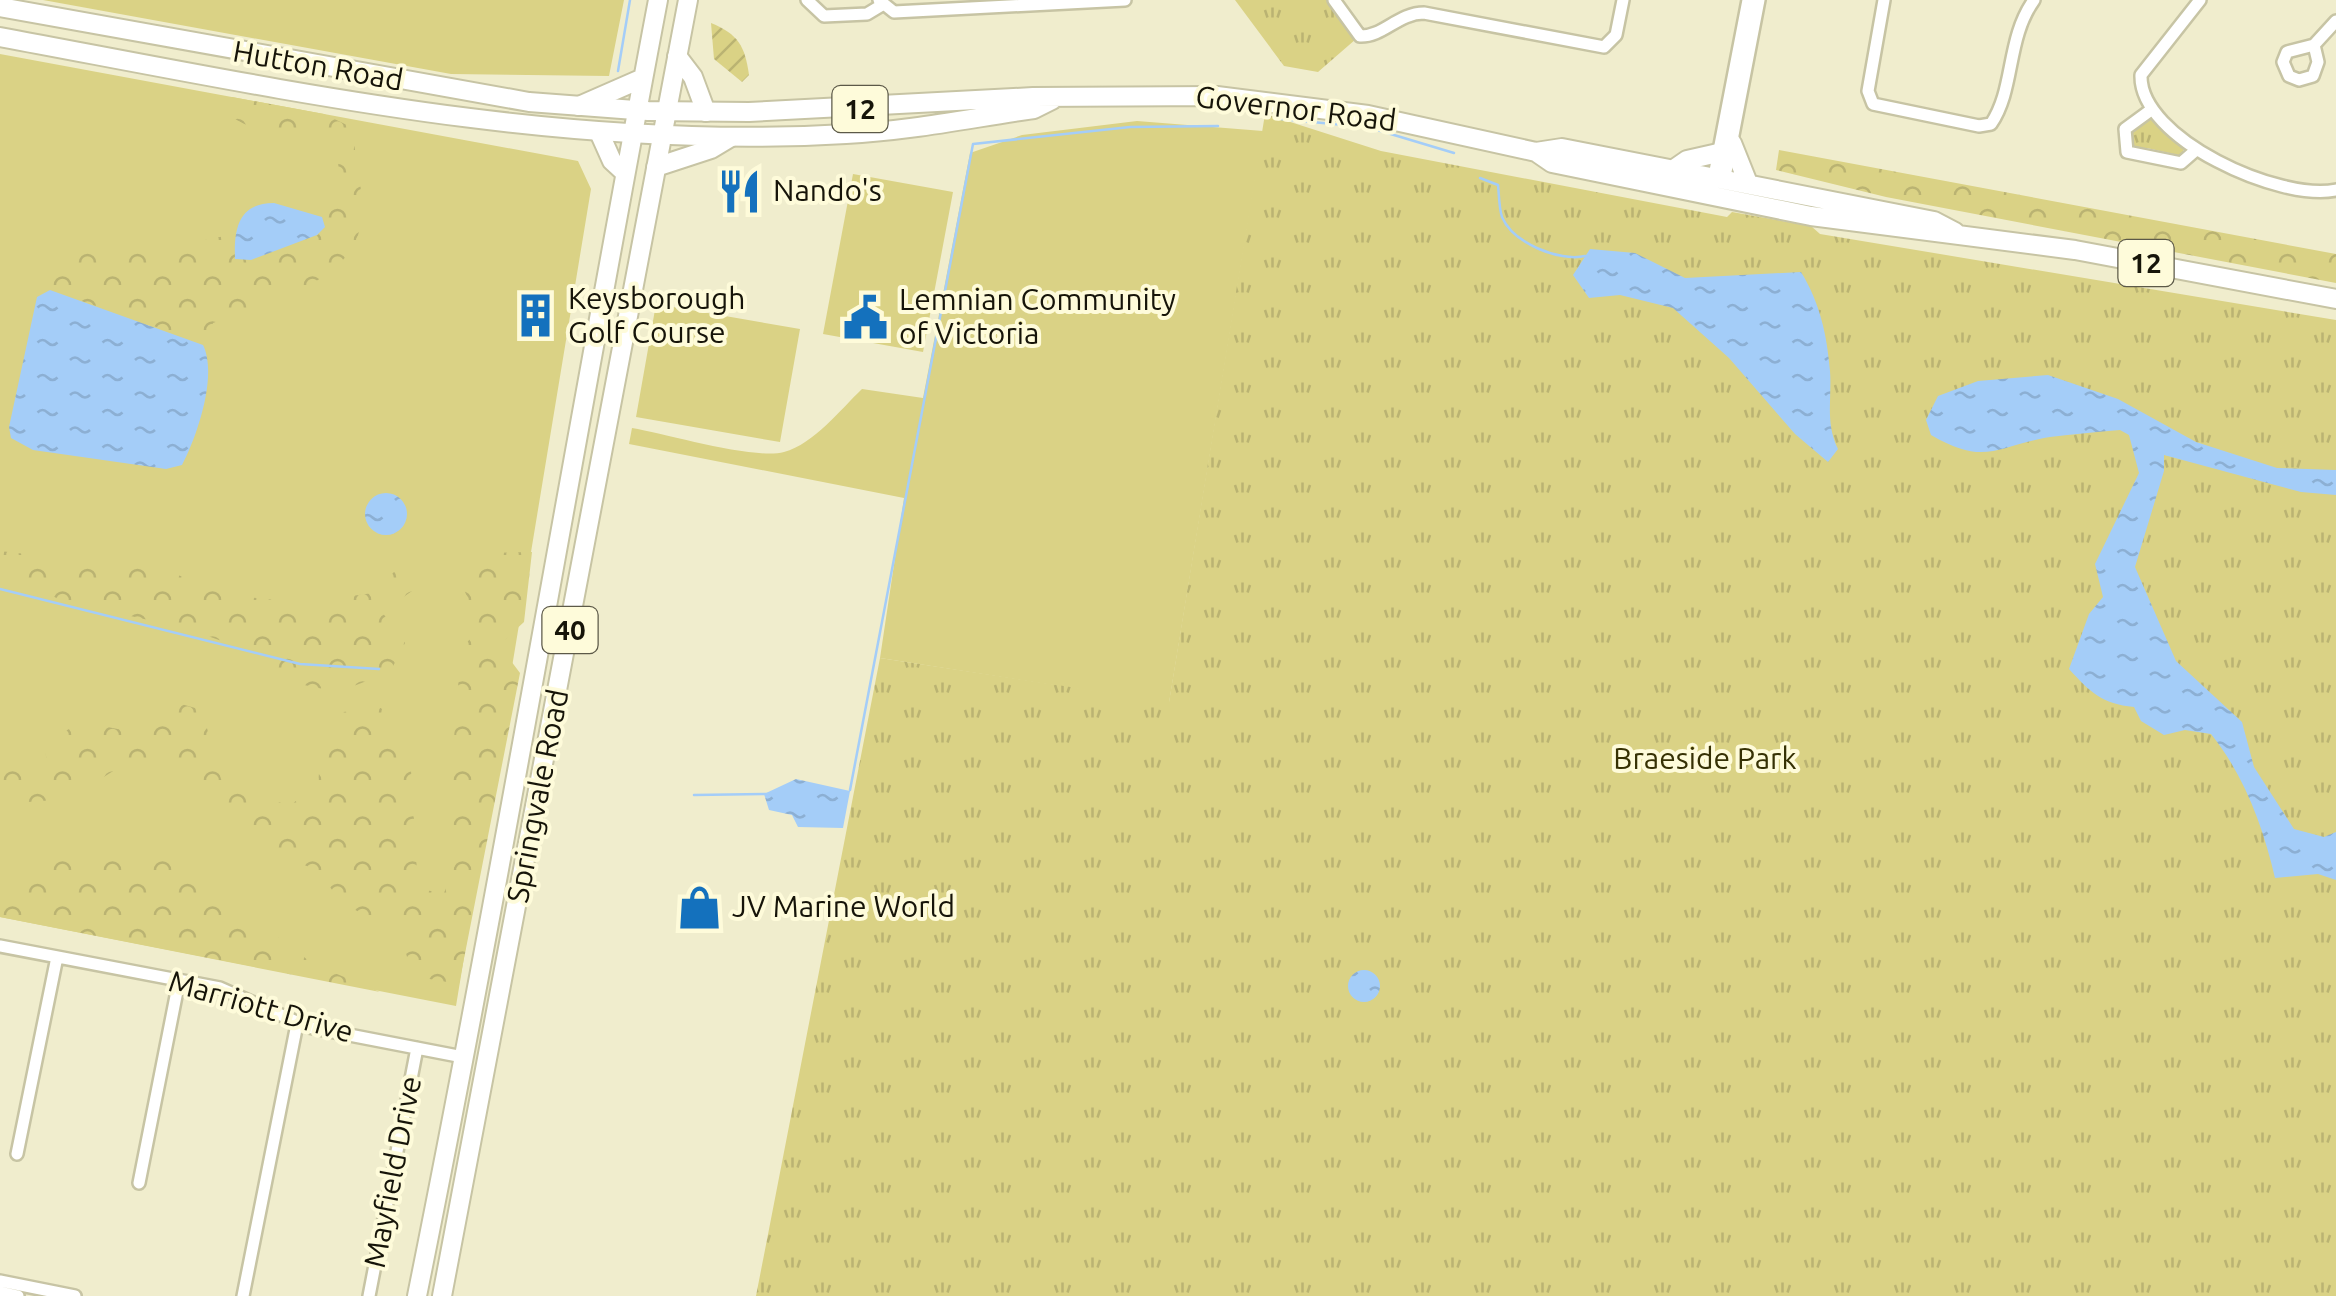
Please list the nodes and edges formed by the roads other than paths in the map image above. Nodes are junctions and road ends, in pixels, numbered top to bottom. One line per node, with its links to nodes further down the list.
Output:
1 (658, 0): 19 (main road, Springvale Road / 40)
2 (688, 0): 18 (main road, Springvale Road / 40)
3 (807, 0): 13 (street)
4 (1126, 0): 12 (street)
5 (1334, 0): 6 (street)
6 (1623, 0)
7 (1748, 0): 30 (street)
8 (1759, 0): 30 (street)
9 (1884, 0): 10 (street)
10 (2034, 0)
11 (2200, 0): 22 (street)
12 (1087, 1): 13 (street)
13 (881, 2)
14 (0, 7): 21 (main road, Hutton Road / 12)
15 (2336, 21): 17 (street)
16 (0, 37): 26 (main road, Hutton Road / 12)
17 (2314, 46)
18 (677, 56): 24 (main road, Springvale Road / 40); 25 (main road)
19 (643, 78): 21 (main road); 23 (main road, Springvale Road / 40)
20 (1052, 100): 25 (main road, Governor Road / 12); 29 (main road, Governor Road / 12); 32 (main road, Governor Road / 12)
21 (579, 106): 23 (main road, Hutton Road / 12)
22 (2151, 110): 31 (street); 31 (street)
23 (638, 111): 24 (main road, Governor Road / 12); 27 (main road, Springvale Road / 40)
24 (666, 112): 25 (main road, Governor Road / 12); 28 (main road, Springvale Road / 40)
25 (706, 112)
26 (599, 132): 27 (main road, Hutton Road / 12); 35 (main road)
27 (633, 134): 28 (main road, Governor Road / 12); 35 (main road, Springvale Road / 40)
28 (662, 136): 29 (main road, Governor Road / 12); 33 (main road, Springvale Road / 40)
29 (732, 137): 33 (main road)
30 (1725, 148): 34 (main road); 36 (street); 37 (main road)
31 (2196, 150): 38 (street)
32 (1536, 152): 34 (main road, Governor Road / 12); 39 (main road, Governor Road / 12)
33 (656, 167): 57 (main road, Springvale Road / 40)
34 (1674, 169): 36 (main road, Governor Road / 12)
35 (625, 173): 47 (main road, Springvale Road / 40)
36 (1719, 178): 37 (main road, Governor Road / 12); 39 (street)
37 (1748, 184): 40 (main road, Governor Road / 12)
38 (2336, 190)
39 (1715, 198): 40 (main road, Governor Road / 12)
40 (1955, 232): 41 (main road, Governor Road / 12)
41 (2336, 299)
42 (0, 946): 43 (street, Marriott Drive)
43 (57, 957): 44 (street, Marriott Drive); 48 (street)
44 (179, 980): 45 (street, Marriott Drive); 49 (street)
45 (297, 1024): 46 (street, Marriott Drive); 54 (street)
46 (417, 1048): 47 (street, Marriott Drive); 55 (street, Mayfield Drive)
47 (463, 1057): 56 (main road, Springvale Road / 40)
48 (17, 1154)
49 (139, 1183)
50 (0, 1281): 53 (street)
51 (0, 1292): 52 (street)
52 (18, 1296)
53 (76, 1296)
54 (244, 1296)
55 (369, 1296)
56 (417, 1296)
57 (442, 1296)

